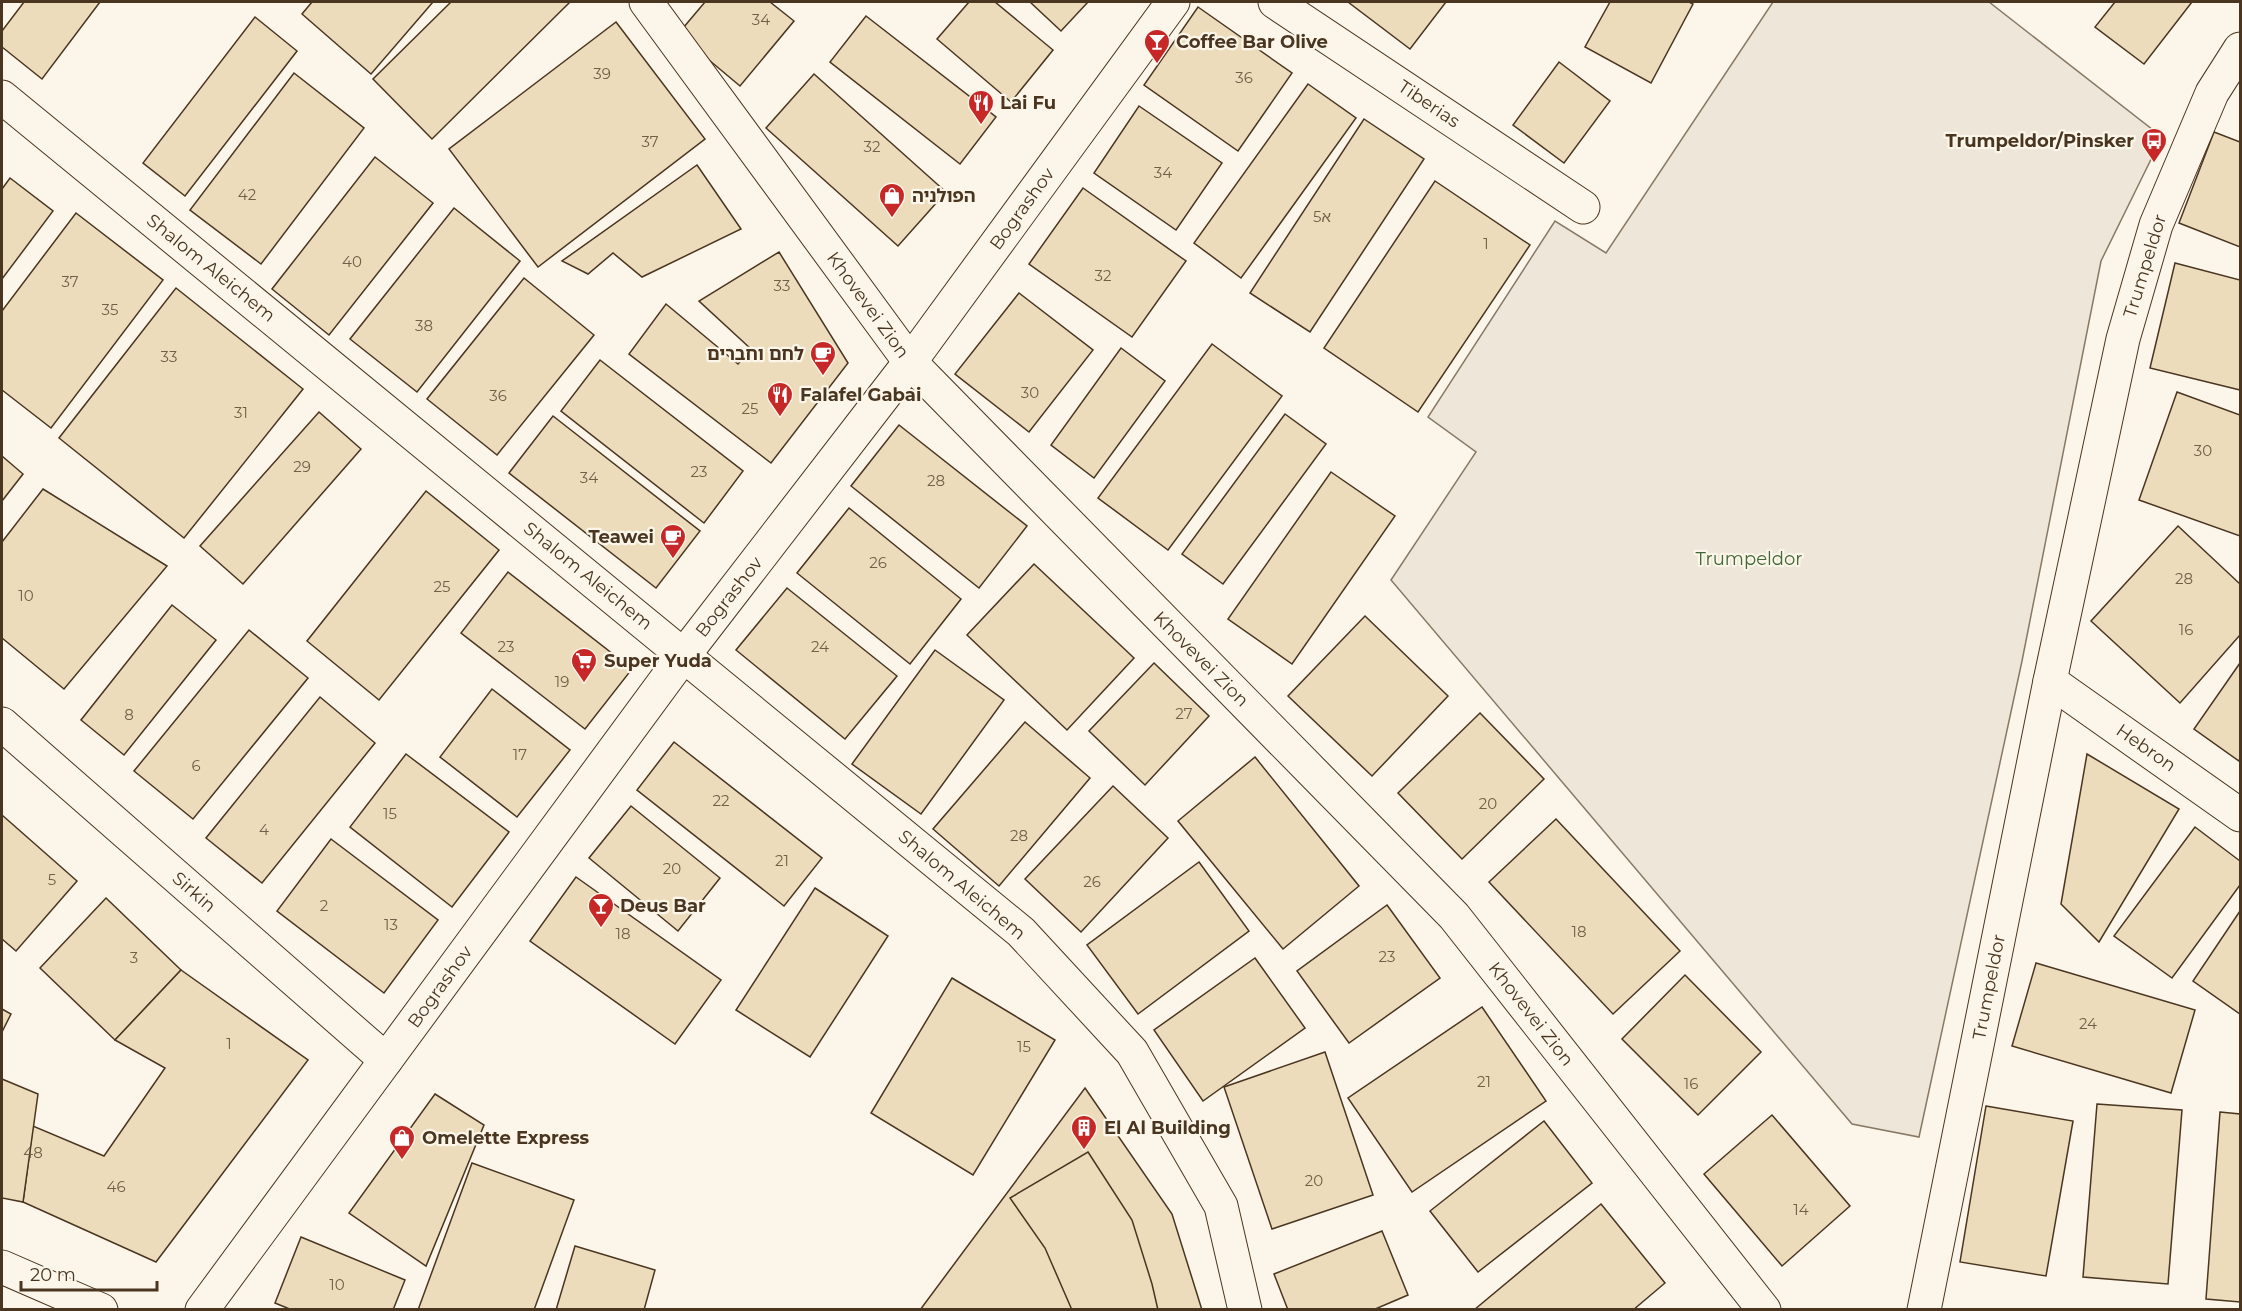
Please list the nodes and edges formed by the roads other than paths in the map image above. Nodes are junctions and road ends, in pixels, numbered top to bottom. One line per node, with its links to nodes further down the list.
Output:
1 (646, 2): 7 (street, Khovevei Zion)
2 (1173, 2): 7 (street, Bograshov)
3 (1275, 2): 6 (street, Tiberias)
4 (2241, 49): 9 (street, Trumpeldor)
5 (2, 97): 8 (street, Shalom Aleichem)
6 (1583, 207)
7 (910, 362): 8 (street, Bograshov); 17 (street, Khovevei Zion)
8 (684, 655): 12 (street, Bograshov); 16 (street, Shalom Aleichem)
9 (2050, 681): 11 (street, Hebron); 18 (street, Trumpeldor)
10 (2, 724): 12 (street, Sirkin)
11 (2241, 815)
12 (386, 1060): 15 (street, Bograshov)
13 (2, 1267): 14 (street)
14 (101, 1310)
15 (202, 1310)
16 (1245, 1310)
17 (1764, 1310)
18 (1924, 1310)

